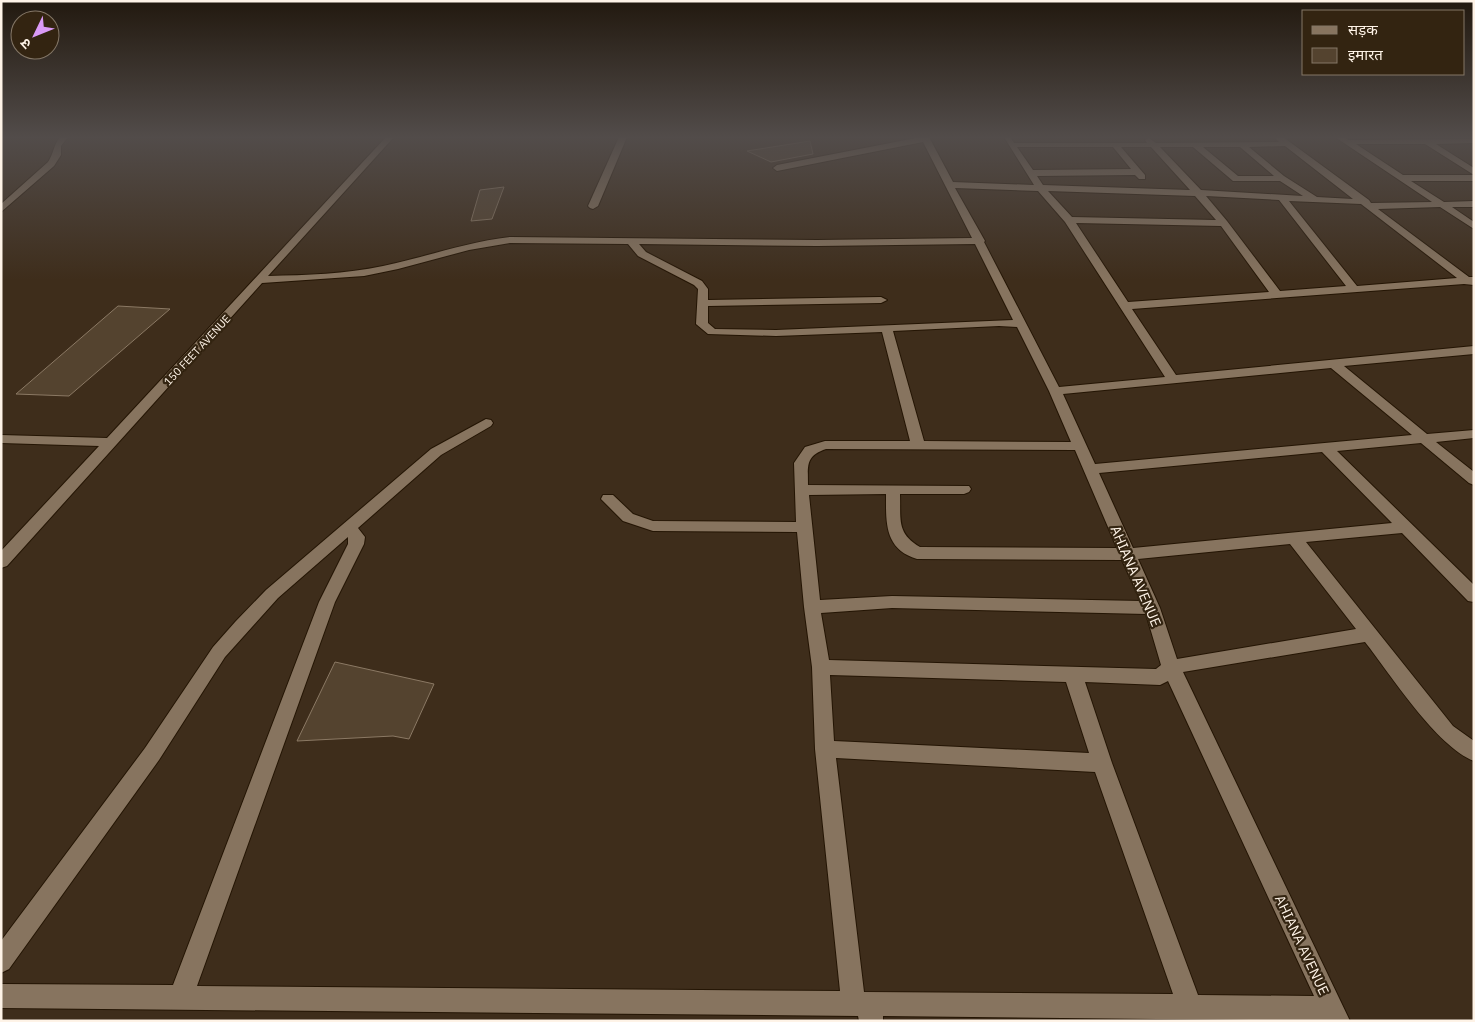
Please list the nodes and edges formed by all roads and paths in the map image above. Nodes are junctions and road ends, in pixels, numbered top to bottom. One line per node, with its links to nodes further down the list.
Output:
1 (28, 185): 19 (street)
2 (347, 185): 25 (street, 150 FEET AVENUE)
3 (603, 185): 18 (street)
4 (949, 185): 10 (street); 24 (street, AHIANA AVENUE)
5 (1148, 185): 11 (street)
6 (1190, 185): 12 (street)
7 (1292, 185): 14 (street)
8 (1342, 185): 15 (street)
9 (1410, 185): 17 (street)
10 (1040, 187): 11 (street); 20 (street)
11 (1154, 192): 12 (street)
12 (1198, 193): 13 (street); 21 (street)
13 (1282, 198): 14 (street); 27 (street)
14 (1315, 199): 15 (street)
15 (1368, 204): 17 (street); 26 (street)
16 (1474, 204): 17 (street)
17 (1440, 205): 22 (street)
18 (594, 206)
19 (1, 209)
20 (1069, 220): 21 (street); 31 (street)
21 (1224, 223): 28 (street)
22 (1474, 226)
23 (631, 241): 24 (street); 25 (street); 30 (street)
24 (980, 242): 32 (street, AHIANA AVENUE)
25 (260, 280): 42 (street, 150 FEET AVENUE)
26 (1472, 282): 27 (street)
27 (1354, 289): 28 (street)
28 (1277, 295): 31 (street)
29 (881, 300): 30 (street)
30 (703, 303): 33 (street)
31 (1126, 306): 36 (street)
32 (1021, 324): 33 (street); 37 (street, AHIANA AVENUE)
33 (887, 329): 43 (street)
34 (1474, 350): 35 (street)
35 (1334, 364): 36 (street); 41 (street)
36 (1173, 380): 37 (street)
37 (1055, 391): 44 (street, AHIANA AVENUE)
38 (486, 423): 52 (street)
39 (1474, 434): 41 (street)
40 (1, 439): 42 (street)
41 (1424, 439): 45 (street); 47 (street)
42 (112, 442): 57 (street, 150 FEET AVENUE)
43 (918, 446): 44 (street); 49 (street)
44 (1080, 446): 46 (street, AHIANA AVENUE)
45 (1326, 448): 46 (street); 54 (street)
46 (1090, 470): 56 (street, AHIANA AVENUE)
47 (1474, 480)
48 (964, 489): 50 (street)
49 (801, 490): 50 (street); 53 (street)
50 (892, 490): 56 (street)
51 (608, 499): 53 (street)
52 (348, 527): 68 (street); 70 (street)
53 (805, 527): 59 (street)
54 (1407, 527): 55 (street); 58 (street)
55 (1294, 538): 56 (street); 61 (street)
56 (1128, 554): 60 (street, AHIANA AVENUE)
57 (1, 562)
58 (1474, 596)
59 (812, 606): 60 (street); 62 (street)
60 (1152, 608): 63 (street, AHIANA AVENUE)
61 (1369, 634): 63 (street); 66 (street)
62 (822, 667): 64 (street); 65 (street)
63 (1171, 667): 64 (street); 73 (street, AHIANA AVENUE)
64 (1073, 674): 67 (street)
65 (825, 749): 67 (street); 71 (street)
66 (1474, 752)
67 (1102, 763): 72 (street)
68 (1, 961)
69 (1, 996): 70 (street)
70 (180, 998): 71 (street)
71 (865, 1009): 72 (street)
72 (1198, 1011): 73 (street)
73 (1335, 1014)

